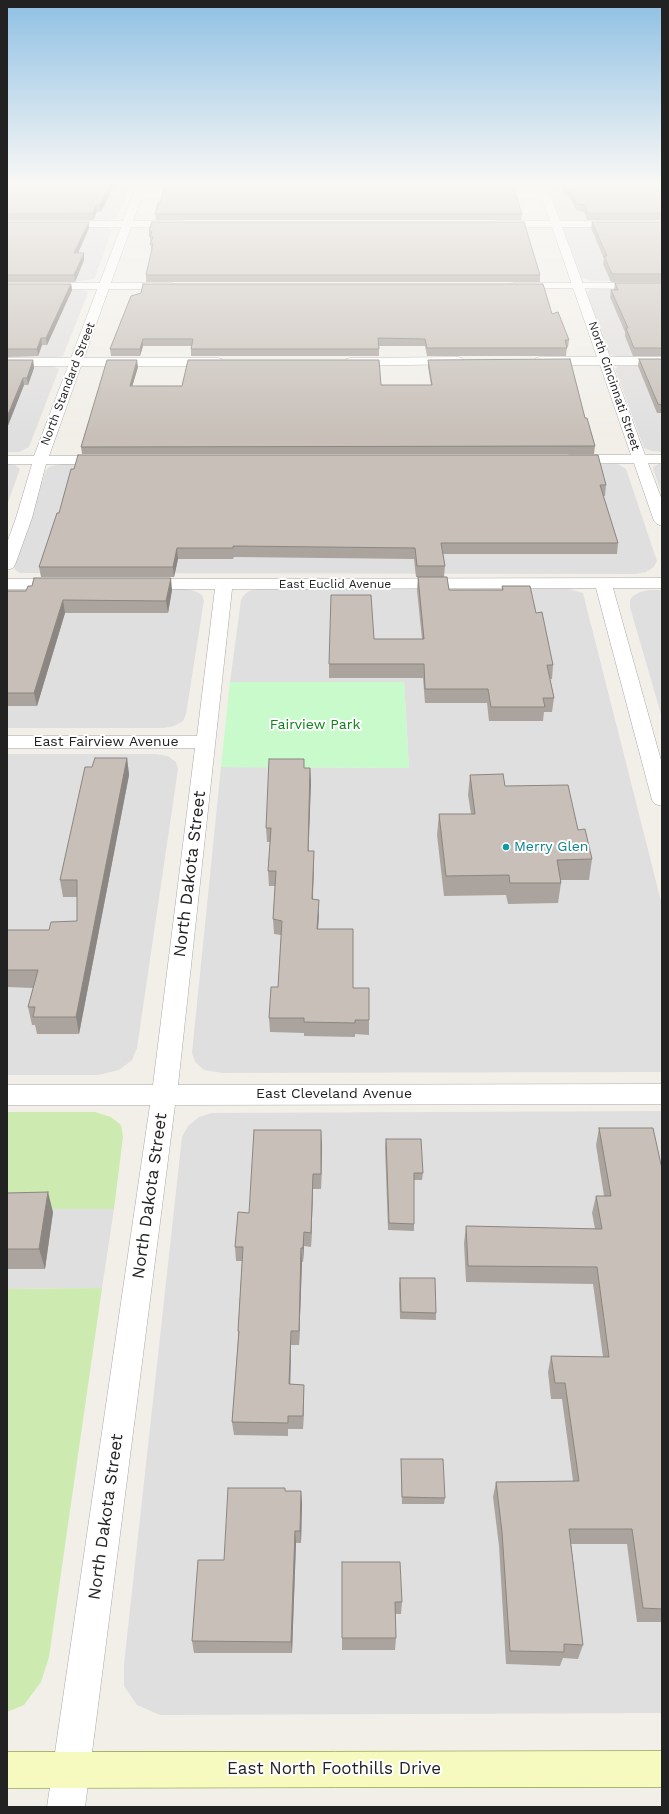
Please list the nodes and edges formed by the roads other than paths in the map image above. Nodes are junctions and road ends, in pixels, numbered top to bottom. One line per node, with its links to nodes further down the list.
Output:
1 (111, 268): 4 (street, North Standard Street)
2 (572, 268): 7 (street, North Cincinnati Street)
3 (7, 286): 4 (street)
4 (105, 286): 5 (street); 14 (street, North Standard Street)
5 (184, 286)
6 (500, 286): 7 (street)
7 (579, 286): 8 (street); 11 (street, North Cincinnati Street)
8 (662, 286)
9 (468, 361): 16 (street)
10 (524, 361): 11 (street)
11 (604, 361): 12 (street); 18 (street, North Cincinnati Street)
12 (662, 361)
13 (7, 362): 14 (street)
14 (77, 362): 15 (street); 21 (street, North Standard Street)
15 (229, 362)
16 (340, 362)
17 (559, 459): 18 (street)
18 (639, 459): 19 (street); 24 (street, North Cincinnati Street)
19 (662, 459)
20 (7, 460): 21 (street)
21 (40, 460): 22 (street); 23 (street, North Standard Street)
22 (120, 460)
23 (24, 518): 25 (street); 26 (street, North Standard Street)
24 (662, 521)
25 (7, 531)
26 (7, 565)
27 (602, 583): 28 (street, East Euclid Avenue); 32 (street, East Euclid Avenue); 35 (street)
28 (662, 583)
29 (7, 584): 30 (street)
30 (77, 584)
31 (123, 584): 32 (street, East Euclid Avenue)
32 (224, 584): 34 (street, North Dakota Street)
33 (7, 742): 34 (street, East Fairview Avenue)
34 (206, 742): 39 (street, North Dakota Street)
35 (654, 743): 36 (street)
36 (662, 800)
37 (662, 1094): 39 (street, East Cleveland Avenue)
38 (7, 1095): 39 (street, East Cleveland Avenue)
39 (164, 1095): 42 (street, North Dakota Street)
40 (662, 1769): 42 (main road, East North Foothills Drive)
41 (7, 1770): 42 (main road, East North Foothills Drive)
42 (71, 1770): 43 (street, North Dakota Street)
43 (66, 1807)

